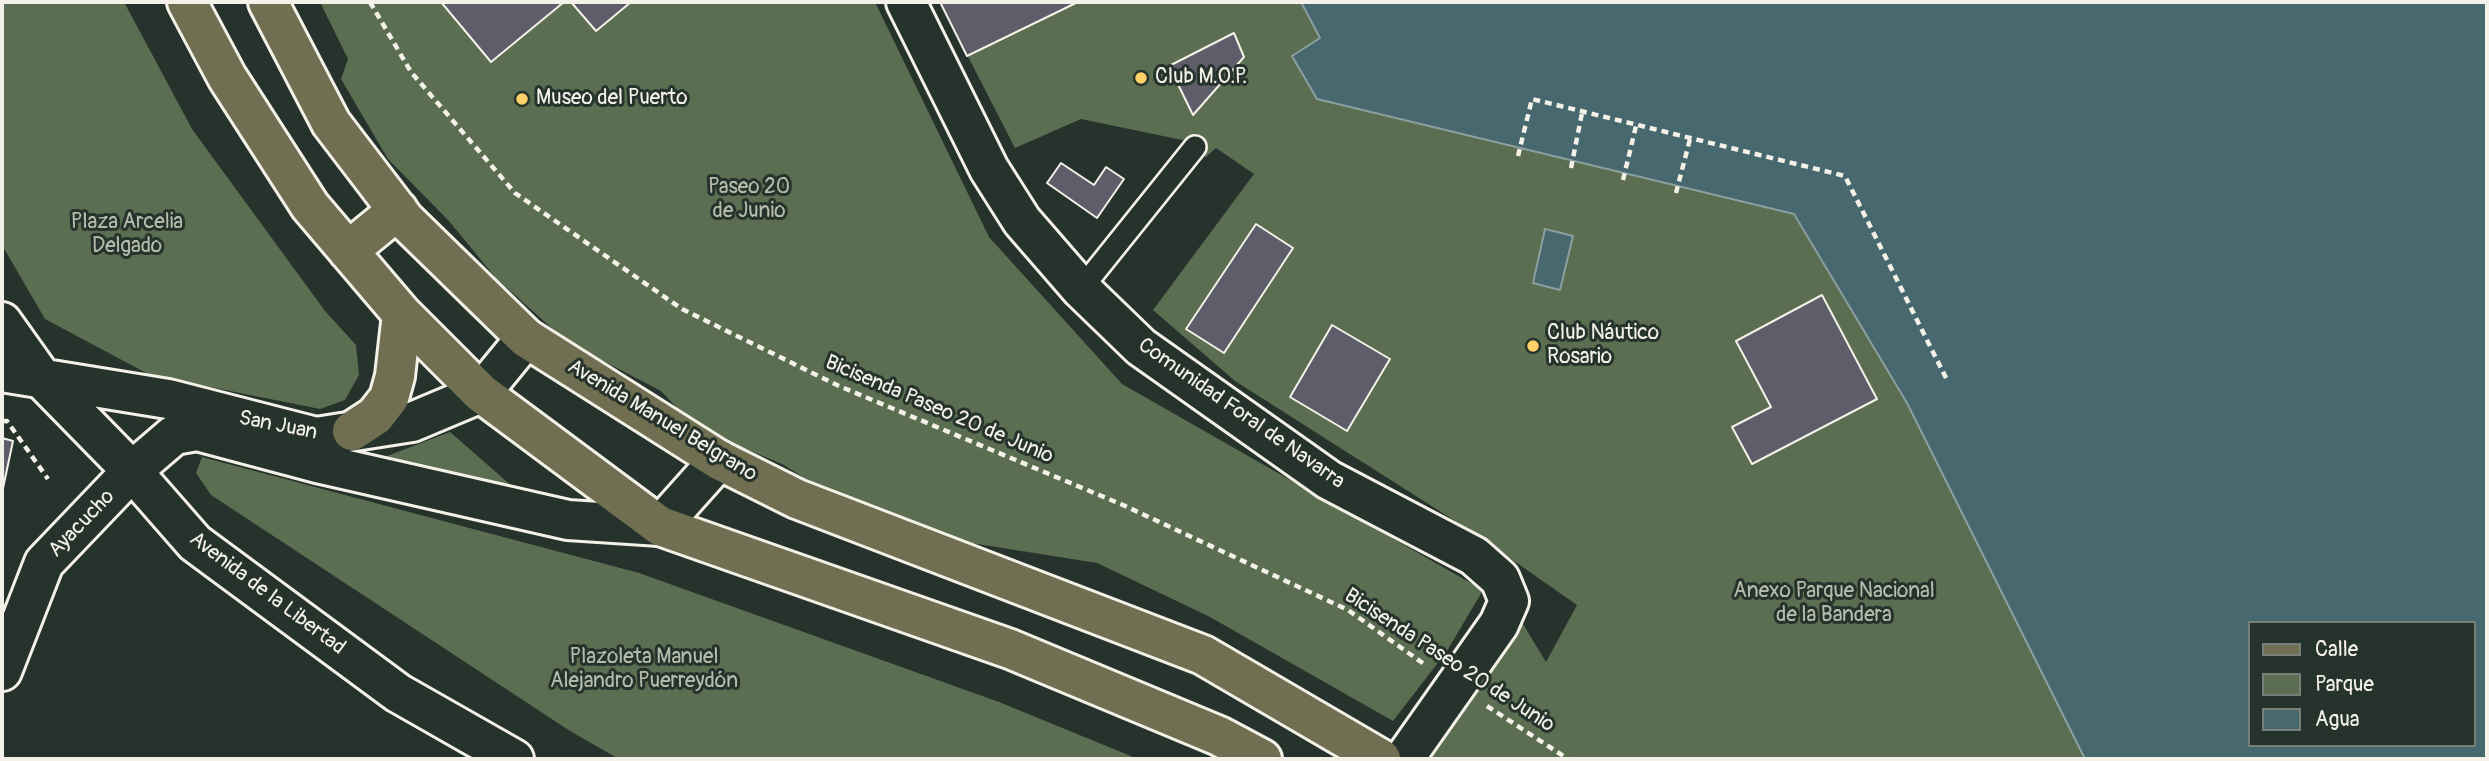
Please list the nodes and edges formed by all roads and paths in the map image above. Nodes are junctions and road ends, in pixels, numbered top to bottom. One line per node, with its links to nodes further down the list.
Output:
1 (187, 2): 14 (main road)
2 (268, 2): 13 (main road, Avenida Manuel Belgrano)
3 (370, 2): 31 (path, Bicisenda Paseo 20 de Junio)
4 (906, 2): 15 (main road, Comunidad Foral de Navarra)
5 (1582, 113): 6 (path); 9 (path); 10 (path)
6 (1636, 126): 7 (path); 11 (path)
7 (1690, 139): 12 (path); 21 (path)
8 (1195, 147): 15 (lane)
9 (1518, 156)
10 (1571, 168)
11 (1623, 180)
12 (1676, 193)
13 (398, 211): 14 (main road); 18 (main road, Avenida Manuel Belgrano)
14 (348, 251): 16 (main road)
15 (1081, 289): 31 (main road, Comunidad Foral de Navarra)
16 (402, 314): 22 (main road); 24 (main road)
17 (2, 323): 20 (main road, Avenida de la Libertad)
18 (526, 338): 22 (main road, San Juan); 26 (main road, Avenida Manuel Belgrano)
19 (2, 372): 20 (main road, San Juan)
20 (44, 381): 24 (main road, San Juan); 27 (main road, Avenida de la Libertad)
21 (1948, 382)
22 (481, 393): 24 (main road, San Juan); 29 (main road)
23 (2, 421): 28 (path)
24 (352, 431)
25 (174, 435): 27 (main road, Ayacucho); 29 (main road, San Juan)
26 (719, 460): 29 (main road); 34 (main road, Avenida Manuel Belgrano)
27 (132, 471): 30 (main road, Ayacucho); 32 (main road, Avenida de la Libertad)
28 (48, 479)
29 (660, 526): 33 (main road)
30 (2, 670)
31 (1456, 686): 35 (main road); 36 (path, Bicisenda Paseo 20 de Junio)
32 (514, 759)
33 (1262, 759)
34 (1381, 759)
35 (1404, 759)
36 (1568, 759)

